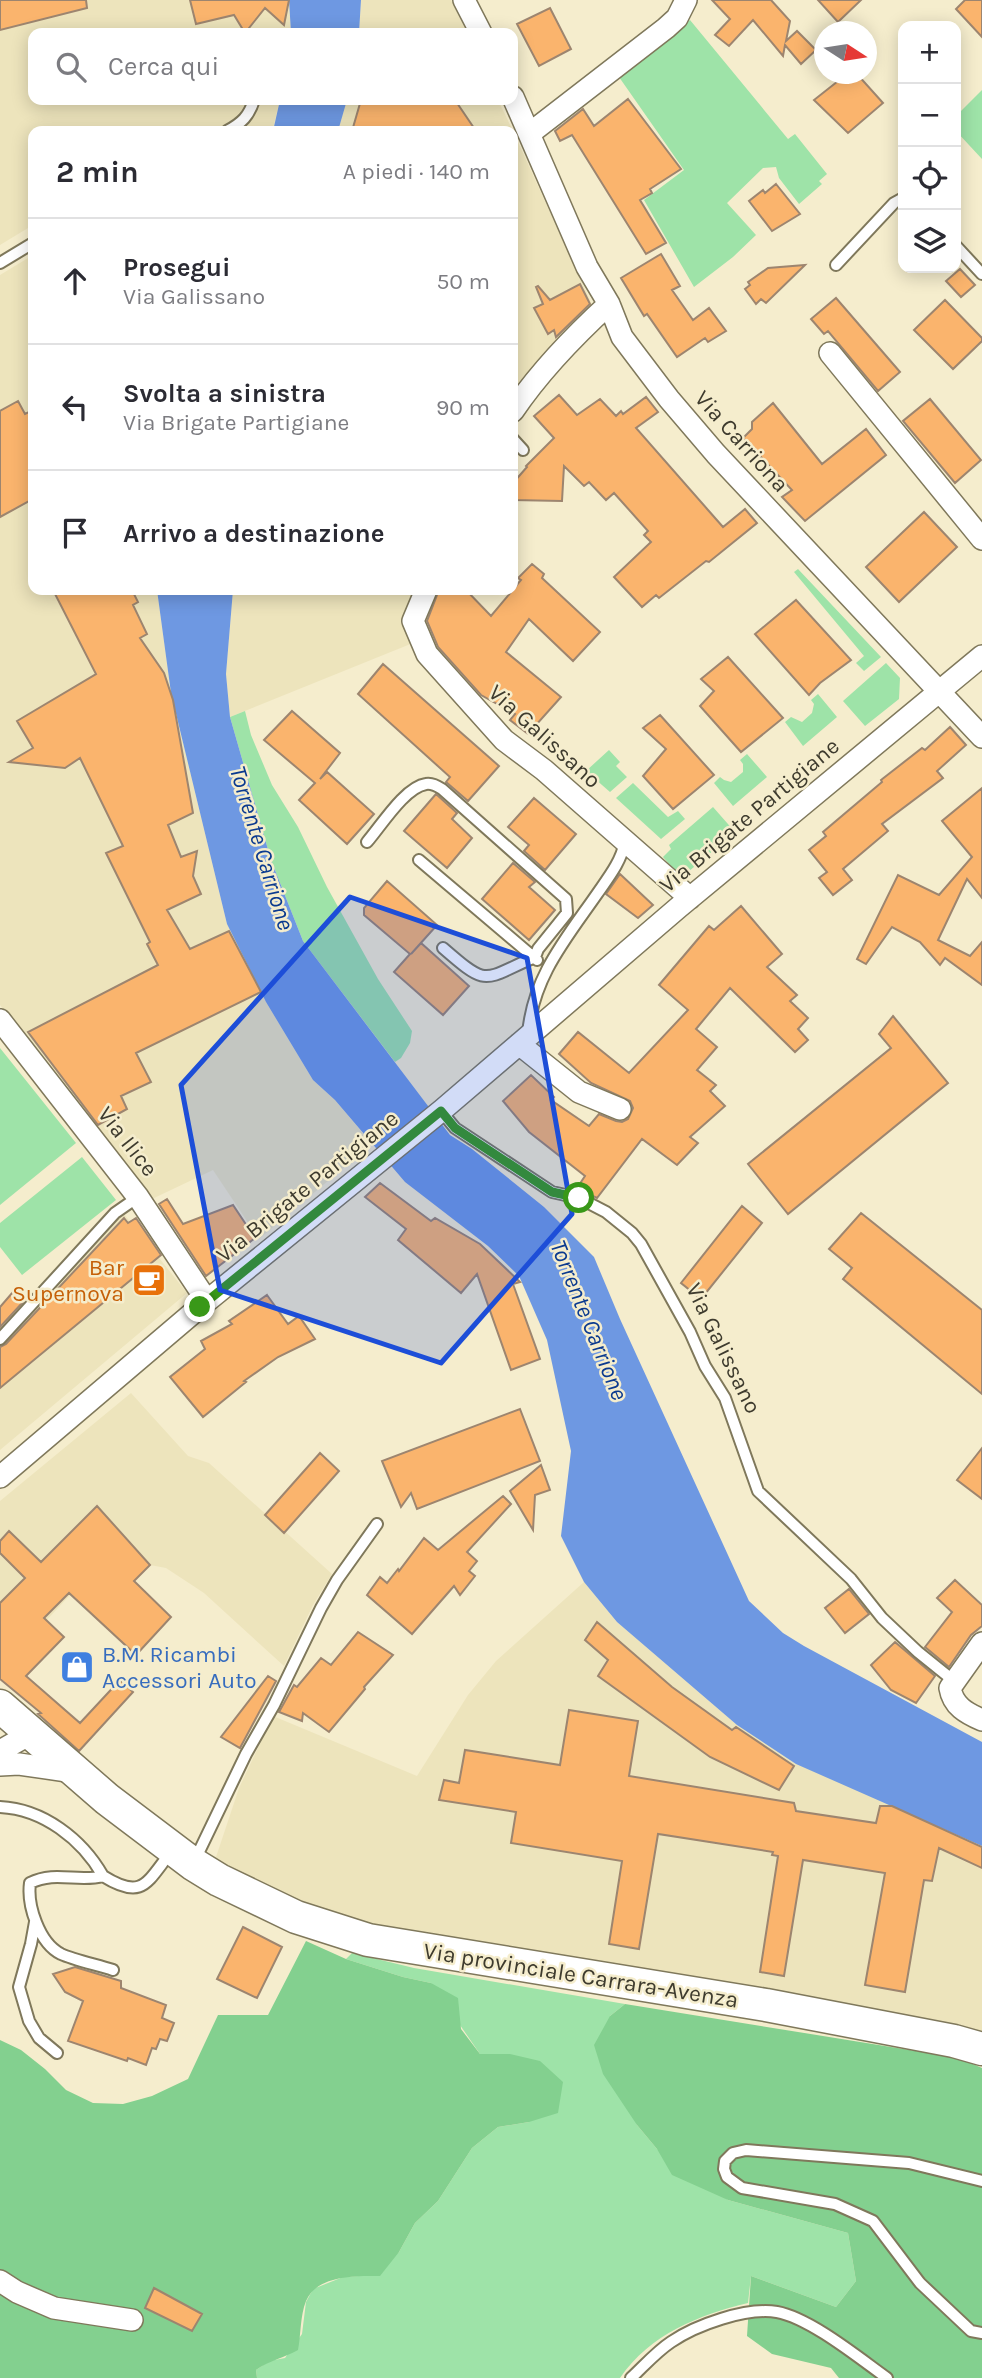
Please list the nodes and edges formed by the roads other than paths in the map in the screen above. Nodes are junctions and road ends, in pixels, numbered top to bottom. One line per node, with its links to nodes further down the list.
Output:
1 (464, 0): 3 (street)
2 (686, 0): 7 (street)
3 (478, 28)
4 (252, 105): 6 (lane)
5 (516, 105): 7 (street, Via Carriona)
6 (236, 126)
7 (529, 134): 14 (street, Via Carriona)
8 (898, 201): 12 (lane)
9 (28, 246): 11 (lane)
10 (961, 251): 13 (lane)
11 (0, 263)
12 (836, 265)
13 (982, 274)
14 (609, 304): 16 (street); 22 (street, Via Carriona)
15 (830, 353): 19 (street)
16 (518, 404)
17 (518, 444): 18 (lane)
18 (523, 450)
19 (980, 533)
20 (424, 595): 25 (street, Via Galissano)
21 (982, 656): 22 (street, Via Brigate Partigiane)
22 (940, 691): 23 (street, Via Carriona); 27 (street, Via Brigate Partigiane)
23 (982, 737)
24 (367, 842): 29 (lane)
25 (625, 842): 27 (street, Via Galissano); 30 (lane)
26 (419, 860): 29 (lane)
27 (690, 898): 32 (street, Via Brigate Partigiane)
28 (443, 948): 29 (lane)
29 (536, 957): 30 (lane)
30 (542, 975): 32 (lane)
31 (0, 1020): 35 (street, Via Ilice)
32 (523, 1040): 33 (street); 34 (street, Via Brigate Partigiane)
33 (620, 1109)
34 (441, 1111): 36 (street, Via Brigate Partigiane); 41 (lane, Via Galissano)
35 (138, 1197): 36 (street, Via Ilice); 37 (lane)
36 (207, 1301): 38 (street, Via Brigate Partigiane)
37 (0, 1339)
38 (0, 1477)
39 (377, 1524): 49 (lane)
40 (982, 1643): 41 (street)
41 (954, 1681): 43 (street)
42 (0, 1706): 44 (main road, Via provinciale Carrara-Avenza)
43 (982, 1720)
44 (30, 1734): 45 (street); 47 (main road, Via provinciale Carrara-Avenza)
45 (0, 1751)
46 (0, 1765): 47 (street)
47 (75, 1772): 49 (main road, Via provinciale Carrara-Avenza)
48 (0, 1807): 50 (lane)
49 (183, 1857): 50 (lane); 53 (main road, Via provinciale Carrara-Avenza)
50 (103, 1876): 51 (lane)
51 (35, 1922): 52 (lane); 54 (lane)
52 (113, 1970)
53 (982, 2049)
54 (57, 2053)
55 (982, 2181): 58 (lane)
56 (0, 2281): 57 (street)
57 (132, 2320)
58 (982, 2333)
59 (631, 2378): 60 (lane)
60 (887, 2378)

